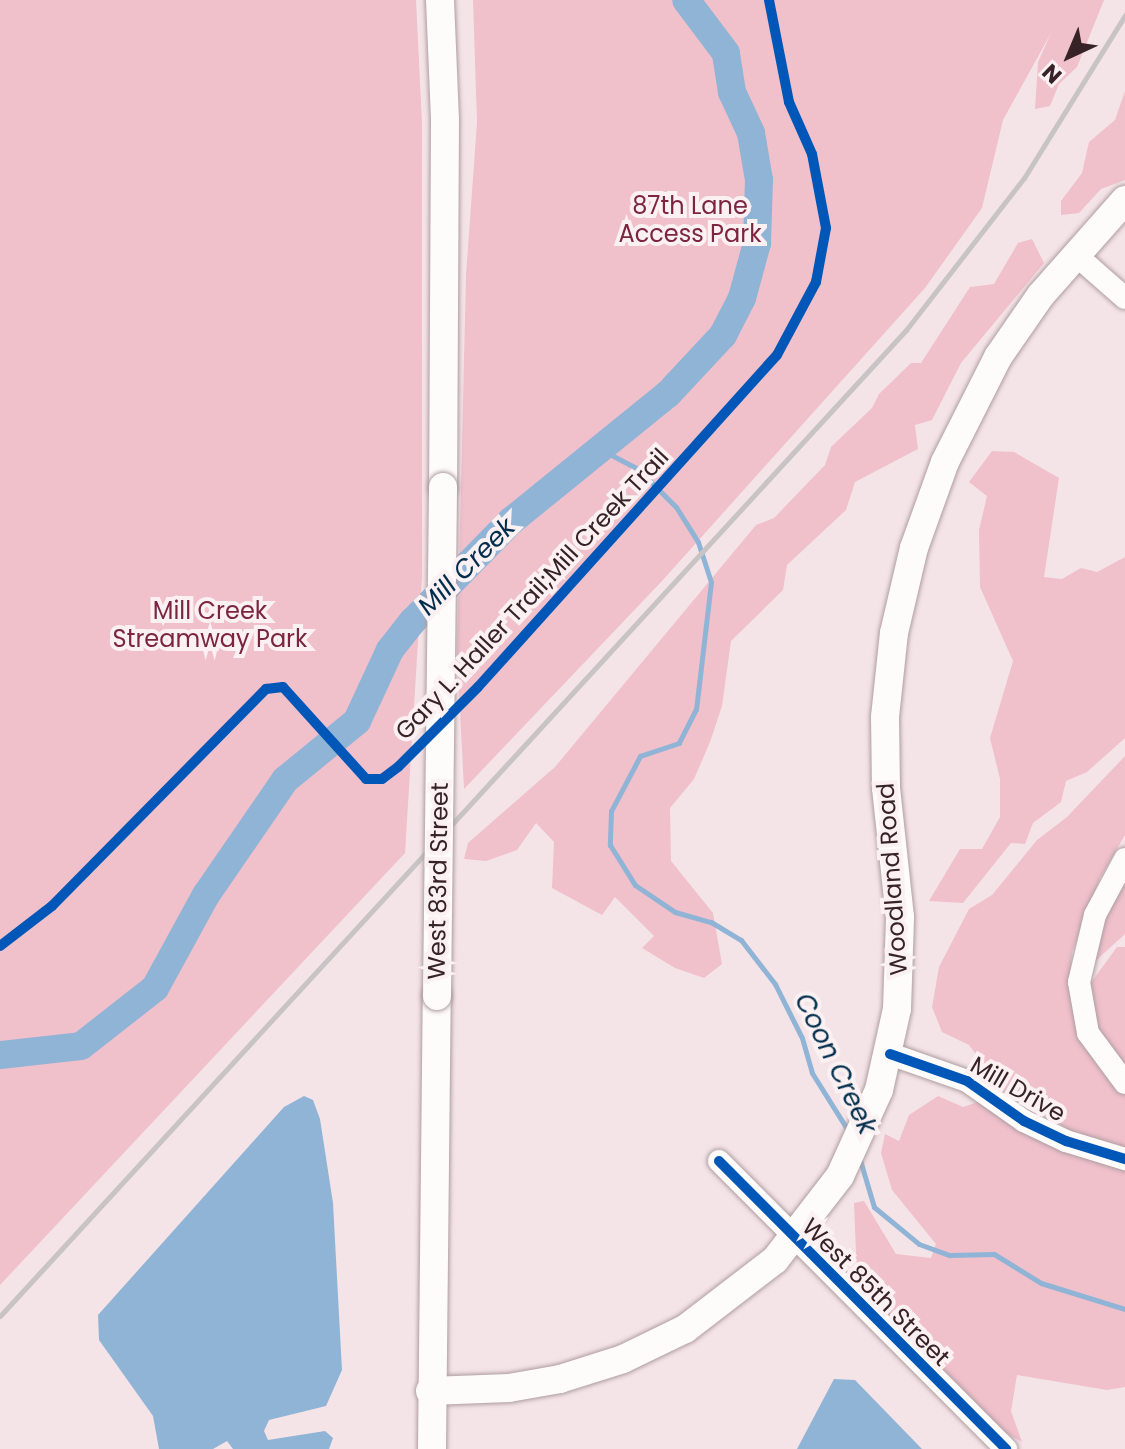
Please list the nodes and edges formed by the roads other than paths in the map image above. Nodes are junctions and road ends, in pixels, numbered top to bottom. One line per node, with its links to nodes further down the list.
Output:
1 (440, 0): 11 (main road, West 83rd Street, bridge)
2 (1125, 200): 3 (main road, Woodland Road)
3 (1076, 255): 4 (street); 6 (main road, Woodland Road)
4 (1125, 298)
5 (1125, 859): 7 (street)
6 (890, 1054): 8 (street, Mill Drive); 10 (main road, Woodland Road)
7 (1125, 1083)
8 (1125, 1159)
9 (719, 1161): 10 (street, West 85th Street)
10 (794, 1239): 11 (main road, Woodland Road); 13 (street, West 85th Street)
11 (430, 1391): 12 (main road, West 83rd Street)
12 (432, 1449)
13 (1006, 1449)

